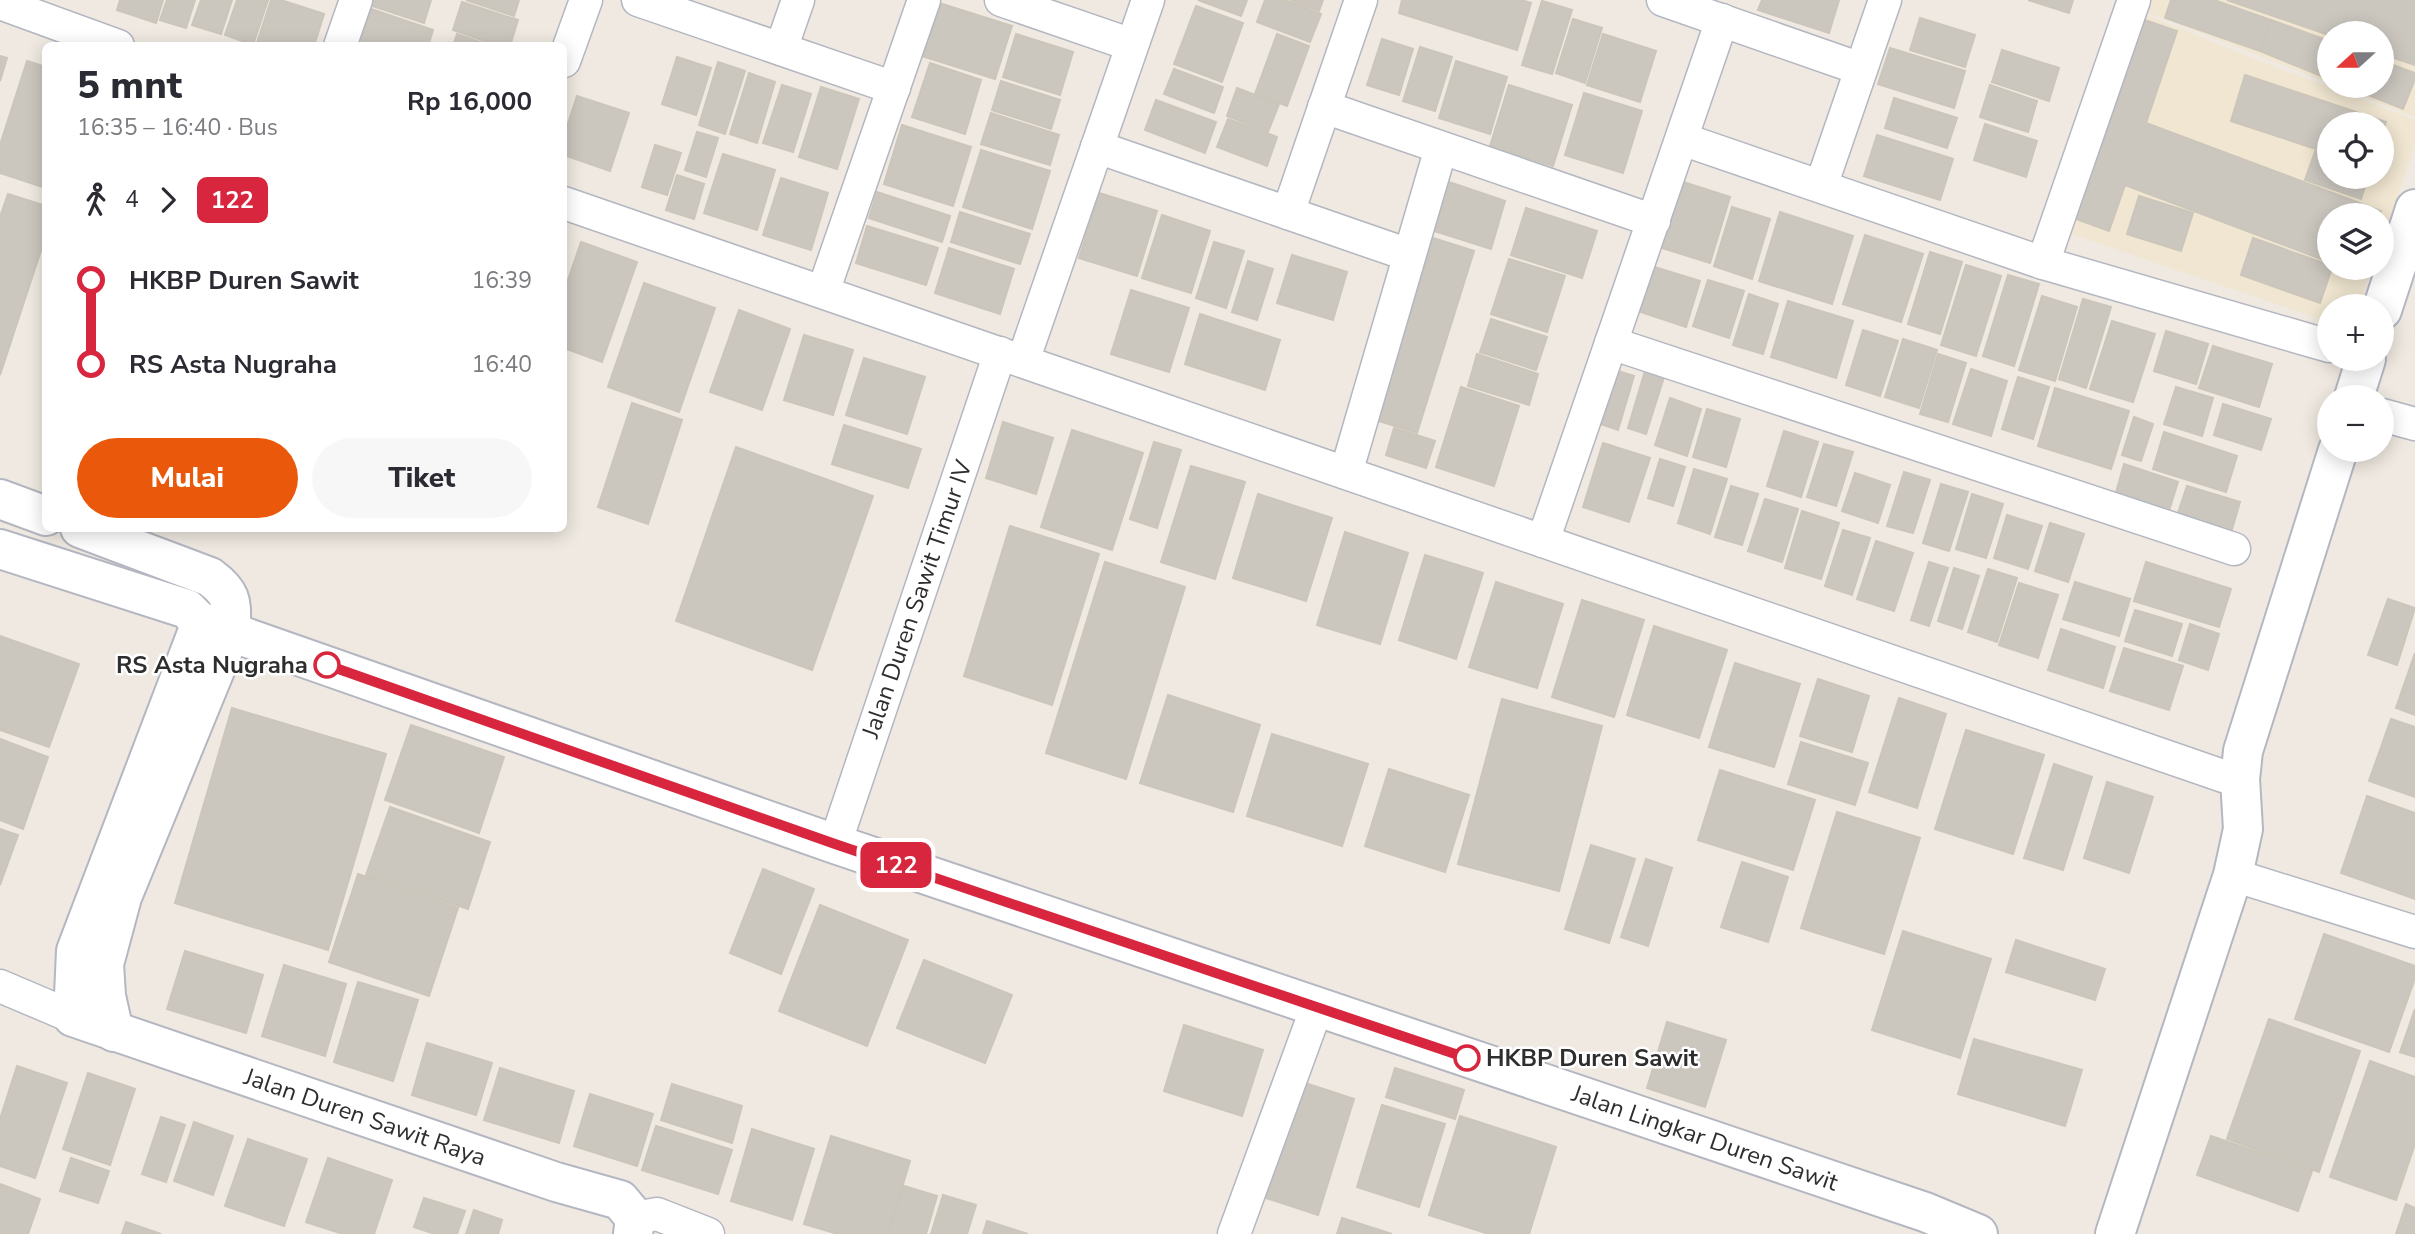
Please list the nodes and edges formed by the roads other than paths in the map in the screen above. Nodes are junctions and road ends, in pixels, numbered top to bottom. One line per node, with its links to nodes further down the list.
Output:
1 (356, 0): 15 (street)
2 (586, 0): 18 (street)
3 (639, 0): 17 (street)
4 (798, 0): 17 (street)
5 (924, 0): 20 (street)
6 (1001, 0): 16 (street)
7 (1147, 0): 16 (street, Jalan Duren Sawit Timur IV)
8 (1361, 0): 21 (street)
9 (1663, 0): 13 (street)
10 (1885, 0): 19 (street)
11 (2134, 0): 31 (street)
12 (0, 3): 14 (street)
13 (1722, 20): 19 (street); 22 (street)
14 (107, 42)
15 (341, 42)
16 (1132, 45): 23 (street, Jalan Duren Sawit Timur IV)
17 (781, 49): 20 (street)
18 (567, 53)
19 (1861, 69): 25 (street)
20 (894, 88): 32 (street)
21 (1324, 107): 24 (street); 28 (street)
22 (1682, 139): 25 (street); 29 (street)
23 (1097, 147): 28 (street); 36 (street, Jalan Duren Sawit Timur IV)
24 (1441, 148): 29 (street); 30 (street)
25 (1821, 186): 31 (street)
26 (567, 204): 32 (street)
27 (2415, 209): 33 (street)
28 (1288, 213): 30 (street)
29 (1654, 221): 34 (street)
30 (1409, 255): 40 (street)
31 (2043, 263): 35 (street)
32 (824, 292): 36 (street)
33 (2387, 294)
34 (1611, 343): 44 (street); 46 (street)
35 (2317, 343)
36 (1011, 357): 40 (street); 49 (street, Jalan Duren Sawit Timur IV)
37 (2394, 418): 38 (street)
38 (2415, 424)
39 (2334, 462): 48 (street)
40 (1346, 473): 44 (street)
41 (0, 499): 42 (street)
42 (42, 515)
43 (91, 532): 47 (street)
44 (1543, 541): 48 (street)
45 (0, 549): 47 (street, Jalan Lingkar Duren Sawit)
46 (2234, 549)
47 (215, 626): 49 (street, Jalan Lingkar Duren Sawit); 54 (street); 55 (street)
48 (2240, 779): 50 (street)
49 (835, 844): 53 (street, Jalan Lingkar Duren Sawit)
50 (2233, 875): 51 (street); 61 (street)
51 (2415, 932)
52 (0, 986): 54 (street)
53 (1317, 1007): 59 (street); 60 (street, Jalan Lingkar Duren Sawit)
54 (73, 1017): 55 (street, Jalan Duren Sawit Raya)
55 (114, 1032): 56 (street, Jalan Duren Sawit Raya)
56 (634, 1226): 57 (street)
57 (672, 1228): 58 (street)
58 (708, 1234)
59 (1234, 1234)
60 (1978, 1234)
61 (2116, 1234)

